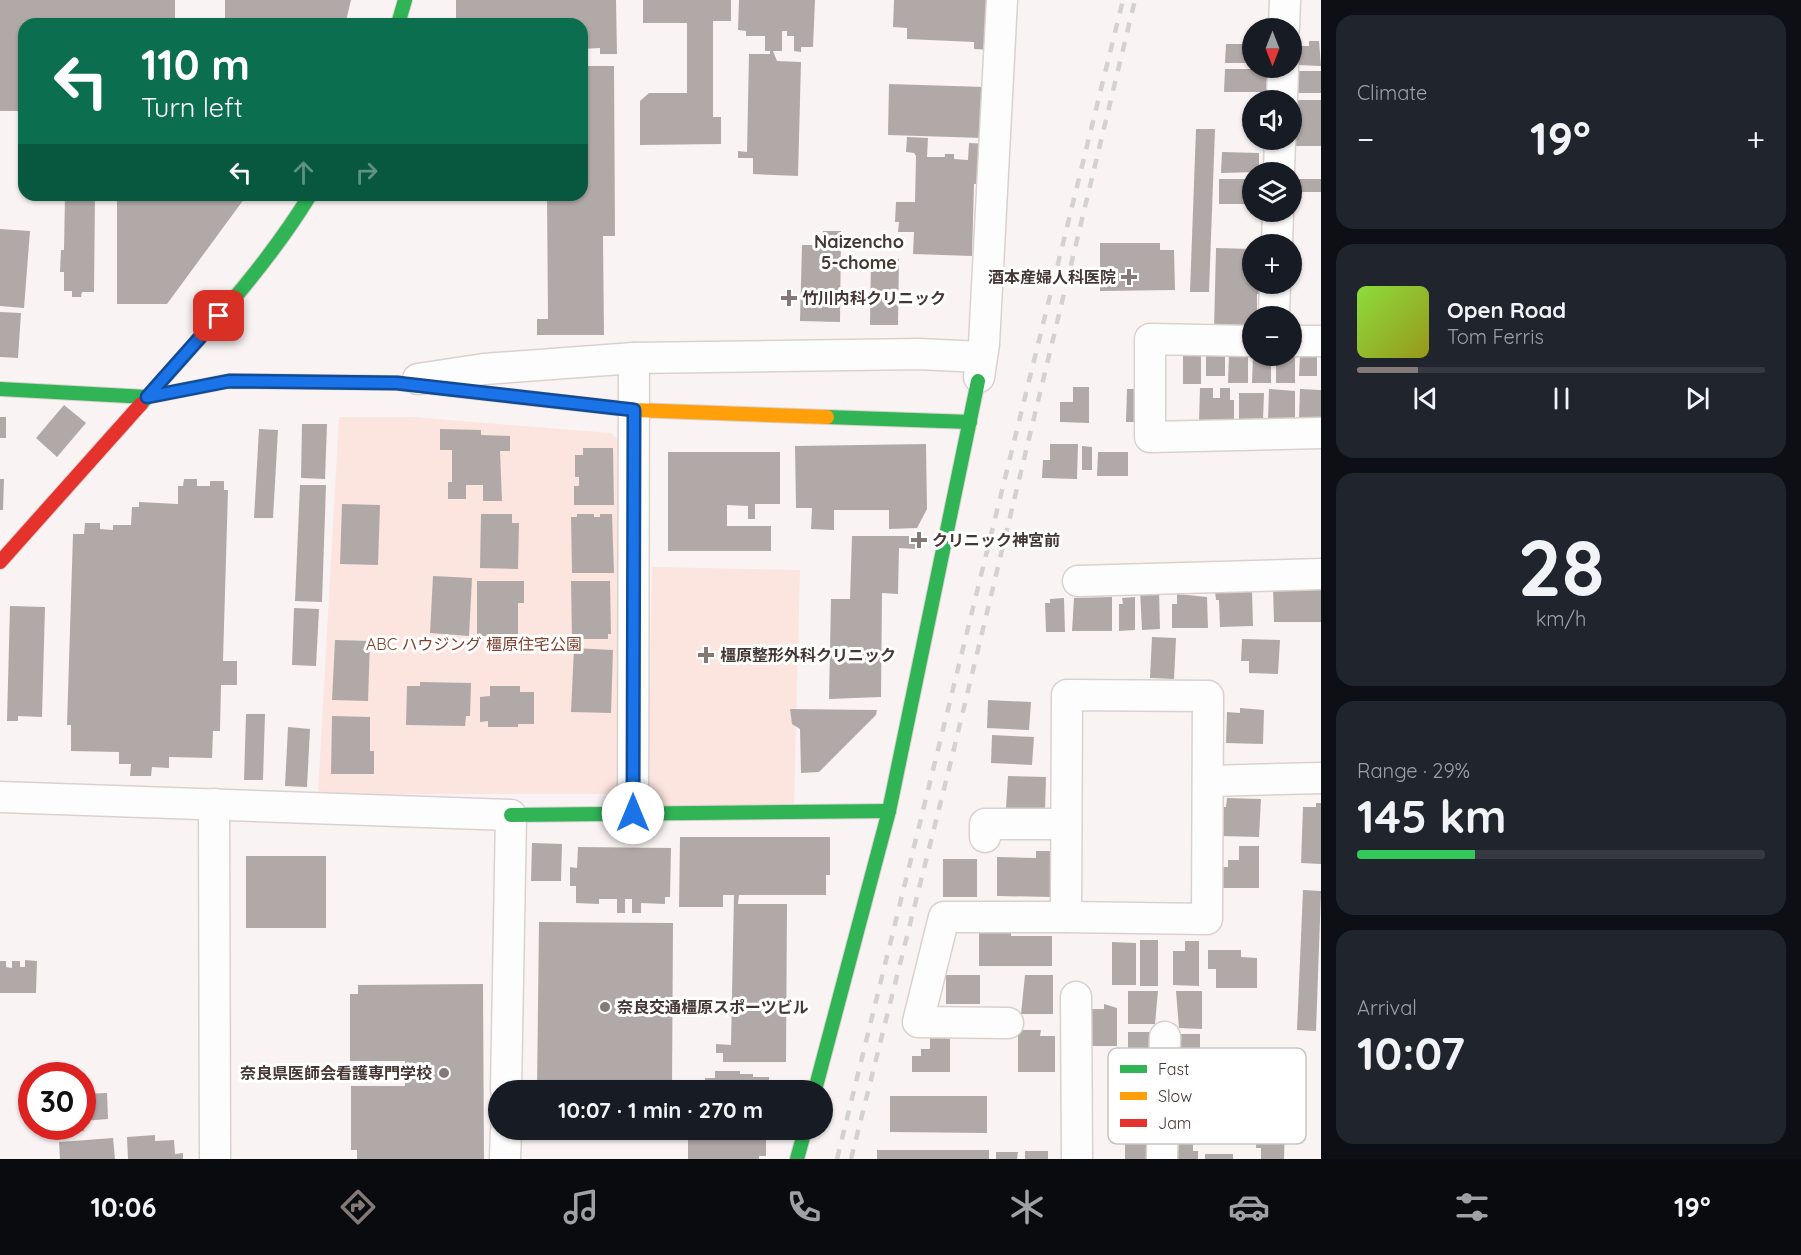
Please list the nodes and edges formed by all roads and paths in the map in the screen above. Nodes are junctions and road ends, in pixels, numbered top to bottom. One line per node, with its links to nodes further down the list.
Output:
1 (405, 0): 4 (main road)
2 (1002, 0): 11 (street)
3 (1286, 0): 5 (street)
4 (400, 18)
5 (1285, 18)
6 (307, 201): 14 (main road)
7 (1242, 341): 17 (street)
8 (1302, 341): 9 (street)
9 (1321, 341)
10 (634, 358): 11 (street); 12 (street); 15 (street)
11 (980, 369): 16 (main road)
12 (397, 383): 14 (main road); 15 (main road)
13 (0, 389): 14 (main road)
14 (147, 397): 18 (main road)
15 (634, 410): 16 (main road); 26 (street)
16 (970, 422): 25 (main road)
17 (1321, 433)
18 (0, 562)
19 (1321, 574): 20 (street)
20 (1078, 581)
21 (1321, 778): 22 (street)
22 (1209, 781): 28 (street); 30 (street)
23 (0, 796): 24 (street)
24 (214, 804): 27 (street); 40 (street)
25 (889, 811): 26 (main road); 36 (main road)
26 (633, 813): 27 (main road)
27 (511, 814): 35 (street)
28 (1066, 824): 29 (street); 30 (street)
29 (985, 837)
30 (1066, 916): 32 (street)
31 (1076, 997): 43 (street)
32 (1008, 1023)
33 (1165, 1037): 34 (street)
34 (1165, 1048)
35 (506, 1080)
36 (818, 1080)
37 (506, 1140): 41 (street)
38 (802, 1140): 42 (main road)
39 (1162, 1144): 44 (street)
40 (215, 1159)
41 (505, 1159)
42 (797, 1159)
43 (1077, 1159)
44 (1162, 1159)

